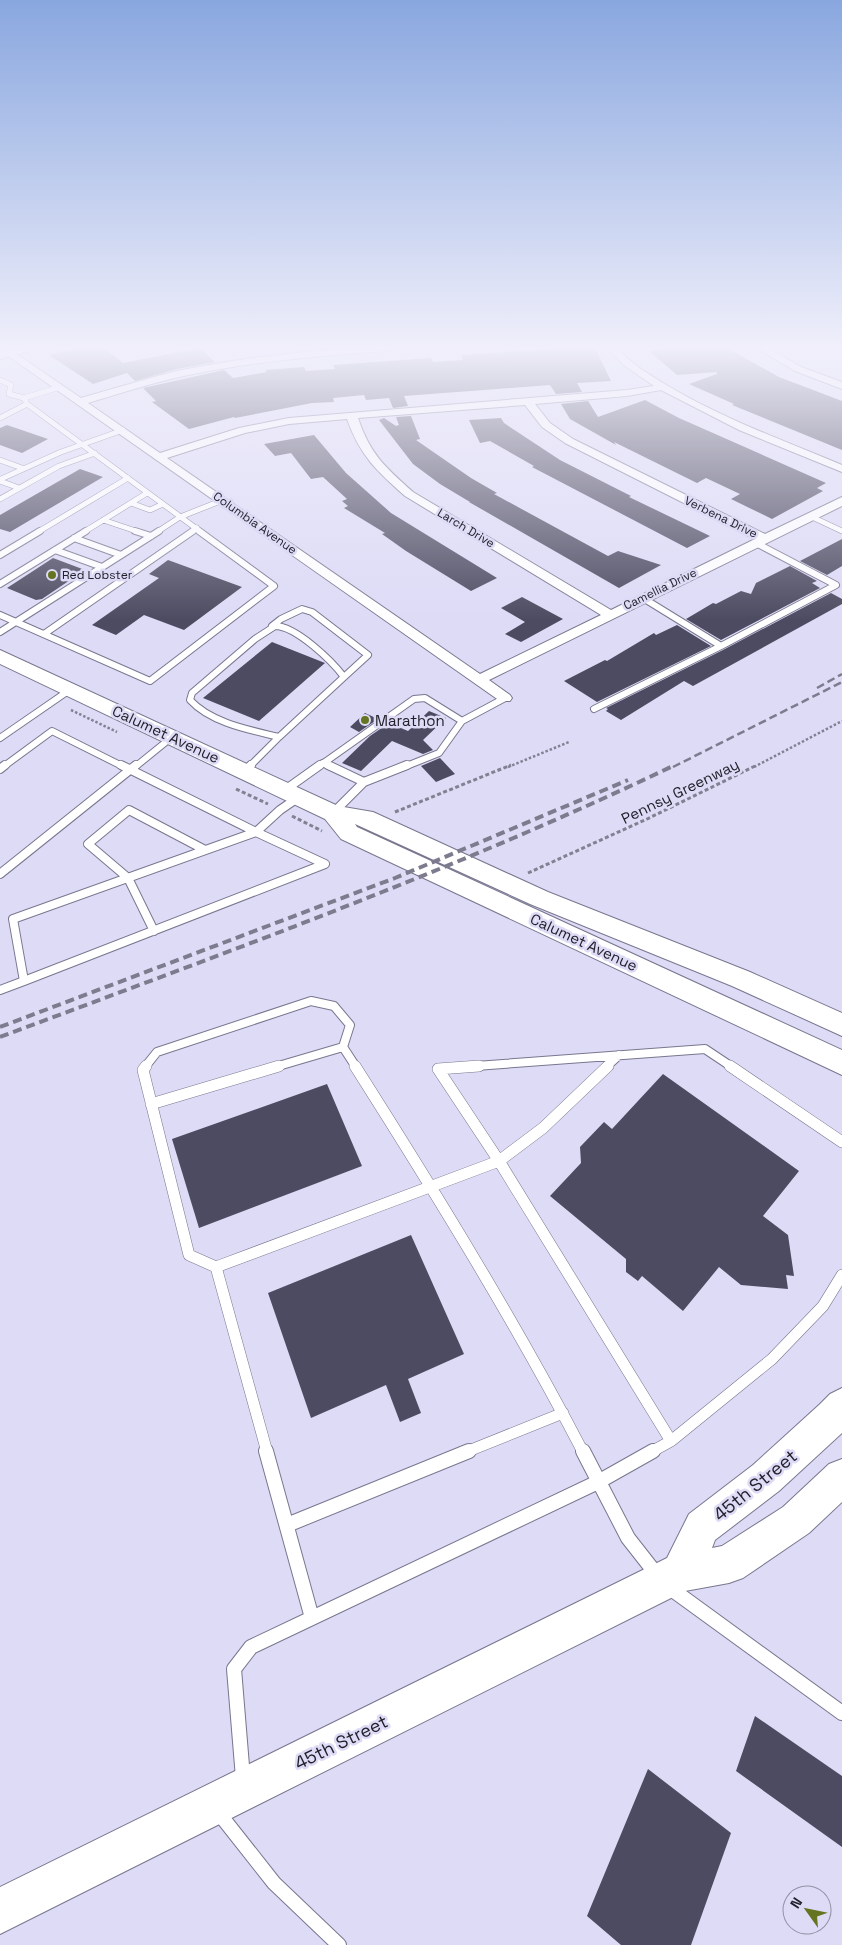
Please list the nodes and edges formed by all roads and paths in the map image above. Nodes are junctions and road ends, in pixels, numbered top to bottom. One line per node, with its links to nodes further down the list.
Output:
1 (75, 439): 8 (lane)
2 (94, 439): 8 (lane)
3 (135, 439): 10 (street, Columbia Avenue)
4 (215, 439): 10 (street)
5 (359, 439): 38 (street, Larch Drive)
6 (565, 439): 30 (street, Verbena Drive)
7 (772, 439): 13 (street)
8 (81, 443): 9 (lane); 12 (lane)
9 (94, 453): 14 (lane); 16 (lane)
10 (160, 456): 19 (street, Columbia Avenue)
11 (0, 460): 12 (lane)
12 (22, 468): 15 (lane)
13 (842, 469)
14 (128, 478): 17 (lane); 32 (lane)
15 (0, 479): 16 (lane)
16 (20, 488): 18 (lane)
17 (147, 493): 21 (lane); 22 (lane)
18 (0, 499)
19 (223, 500): 24 (lane); 47 (street, Columbia Avenue)
20 (842, 501): 23 (street, Camellia Drive)
21 (131, 503): 22 (lane); 25 (lane)
22 (163, 504): 24 (lane)
23 (810, 516): 27 (lane); 30 (street, Camellia Drive)
24 (180, 517): 26 (lane); 28 (lane)
25 (102, 520): 28 (lane); 29 (lane)
26 (197, 528): 43 (lane); 43 (lane)
27 (842, 531)
28 (151, 536): 33 (lane)
29 (74, 538): 31 (lane); 33 (lane)
30 (761, 541): 36 (lane); 37 (street, Camellia Drive)
31 (55, 550): 34 (lane); 35 (lane)
32 (0, 555)
33 (121, 555): 34 (lane)
34 (102, 567): 40 (lane)
35 (0, 584)
36 (839, 584): 44 (lane)
37 (643, 598): 38 (street, Camellia Drive); 44 (lane)
38 (609, 614): 47 (street, Camellia Drive)
39 (0, 615): 40 (lane)
40 (17, 622): 42 (lane); 43 (lane)
41 (268, 630): 46 (lane); 46 (lane); 54 (lane)
42 (0, 632)
43 (44, 634)
44 (721, 646): 50 (lane)
45 (0, 656): 48 (main road, Calumet Avenue)
46 (344, 676): 54 (lane)
47 (479, 680): 49 (street, Columbia Avenue)
48 (71, 689): 53 (main road, Calumet Avenue); 55 (lane)
49 (506, 698): 51 (lane)
50 (594, 710)
51 (462, 721): 57 (lane); 61 (lane)
52 (842, 721): 68 (path, Pennsy Greenway)
53 (172, 737): 59 (lane); 60 (main road, Calumet Avenue)
54 (279, 737): 60 (lane)
55 (0, 738)
56 (569, 742): 64 (path)
57 (323, 763): 61 (lane); 62 (lane)
58 (0, 768): 59 (lane)
59 (131, 769): 65 (lane); 67 (lane)
60 (245, 771): 62 (main road, Calumet Avenue)
61 (364, 782): 63 (lane)
62 (292, 793): 63 (main road, Calumet Avenue); 65 (lane)
63 (333, 813): 73 (main road, Calumet Avenue); 76 (main road, Calumet Avenue)
64 (392, 813)
65 (256, 832): 66 (lane); 70 (lane)
66 (205, 850): 69 (lane); 69 (lane)
67 (0, 874)
68 (525, 874)
69 (128, 878): 70 (lane); 71 (lane)
70 (154, 931): 71 (lane)
71 (24, 981): 72 (lane)
72 (0, 990)
73 (842, 1026)
74 (343, 1047): 77 (lane); 77 (lane); 80 (lane)
75 (620, 1055): 78 (lane); 79 (lane); 79 (lane)
76 (842, 1063)
77 (151, 1104): 81 (lane)
78 (842, 1142)
79 (499, 1161): 80 (lane); 85 (lane)
80 (431, 1186): 81 (lane); 84 (lane)
81 (216, 1267): 88 (lane)
82 (842, 1275): 85 (lane)
83 (842, 1406): 89 (main road, 45th Street)
84 (563, 1412): 87 (lane); 88 (lane)
85 (671, 1441): 87 (lane)
86 (842, 1477): 89 (main road, 45th Street)
87 (598, 1482): 89 (lane); 90 (lane)
88 (287, 1525): 90 (lane)
89 (671, 1577): 91 (lane); 92 (main road, 45th Street)
90 (312, 1618): 92 (lane)
91 (842, 1713)
92 (229, 1798): 93 (main road, 45th Street); 94 (lane)
93 (0, 1911)
94 (339, 1945)

